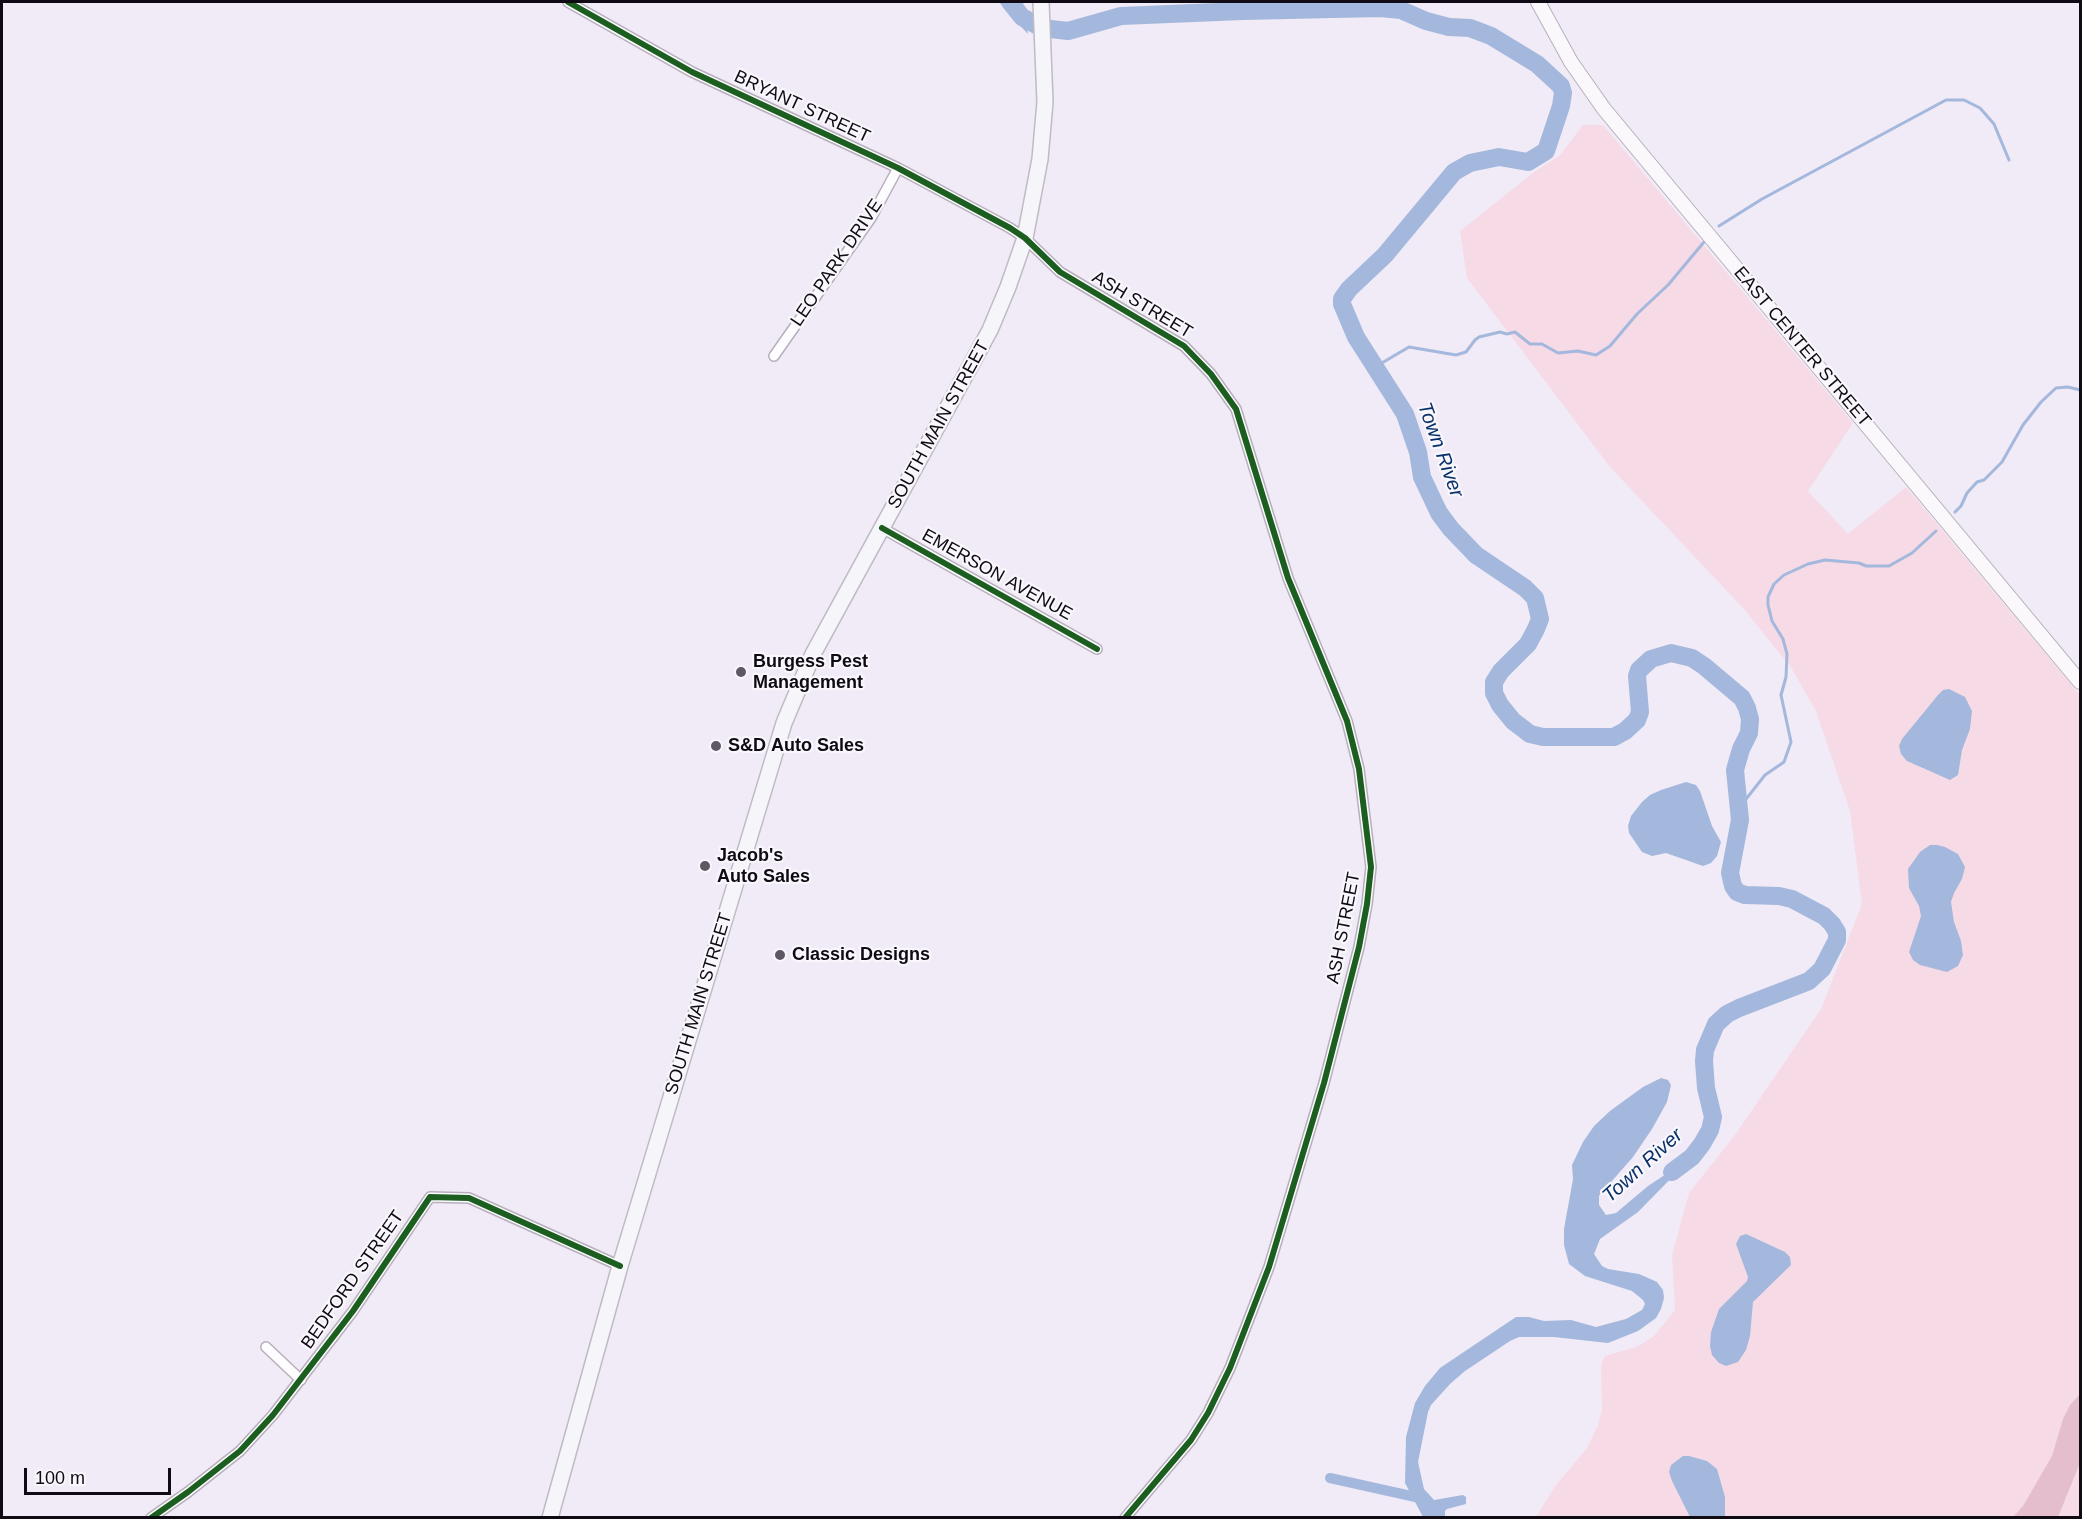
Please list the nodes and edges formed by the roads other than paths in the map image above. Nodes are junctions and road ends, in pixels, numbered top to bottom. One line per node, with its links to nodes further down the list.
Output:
1 (568, 2): 4 (street, BRYANT STREET)
2 (1538, 2): 9 (main road, EAST CENTER STREET)
3 (1041, 3): 5 (main road, SOUTH MAIN STREET)
4 (898, 168): 5 (street, BRYANT STREET); 6 (street, LEO PARK DRIVE)
5 (1025, 238): 7 (main road, SOUTH MAIN STREET); 15 (street, ASH STREET)
6 (774, 356)
7 (882, 528): 8 (street, EMERSON AVENUE); 10 (main road, SOUTH MAIN STREET)
8 (1097, 649)
9 (2080, 682)
10 (620, 1266): 12 (street, BEDFORD STREET); 14 (main road, SOUTH MAIN STREET)
11 (266, 1347): 12 (street)
12 (301, 1380): 13 (street, BEDFORD STREET)
13 (151, 1518)
14 (550, 1518)
15 (1125, 1518)

